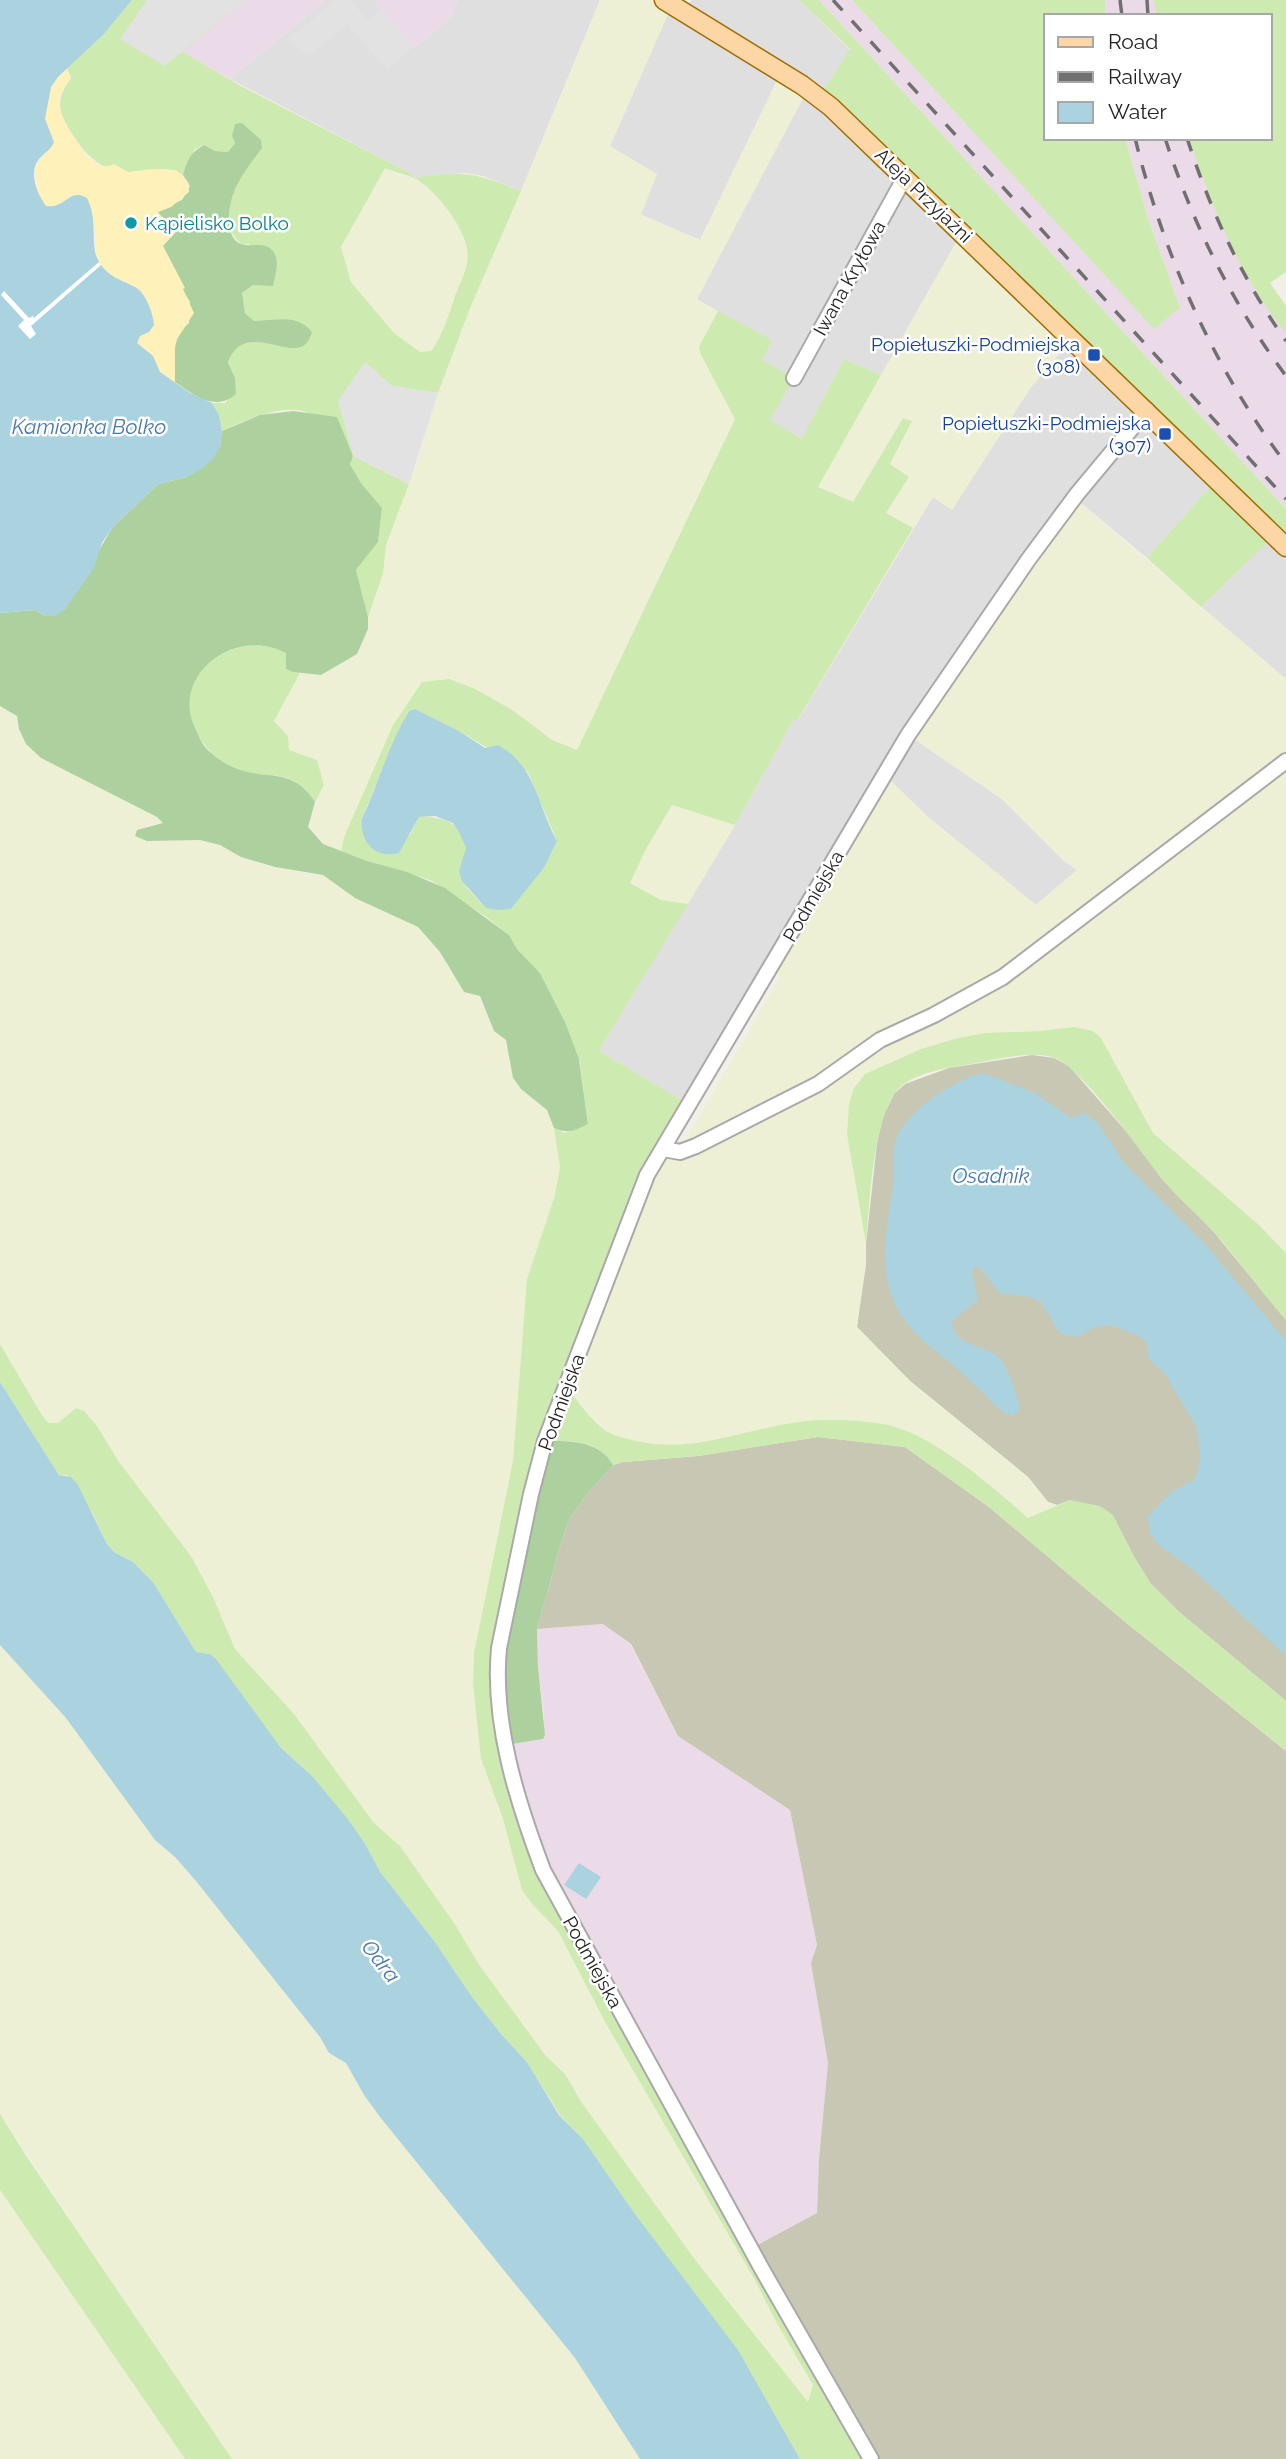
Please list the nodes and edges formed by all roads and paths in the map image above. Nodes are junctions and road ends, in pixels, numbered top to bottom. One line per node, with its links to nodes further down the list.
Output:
1 (664, 0): 2 (main road, Aleja Przyjaźni)
2 (905, 177): 3 (street, Iwana Kryłowa); 4 (main road, Aleja Przyjaźni)
3 (794, 378)
4 (1153, 416): 5 (main road, Aleja Przyjaźni); 7 (street, Podmiejska)
5 (1286, 547)
6 (1286, 761): 7 (street)
7 (663, 1149): 8 (street, Podmiejska)
8 (871, 2459)

